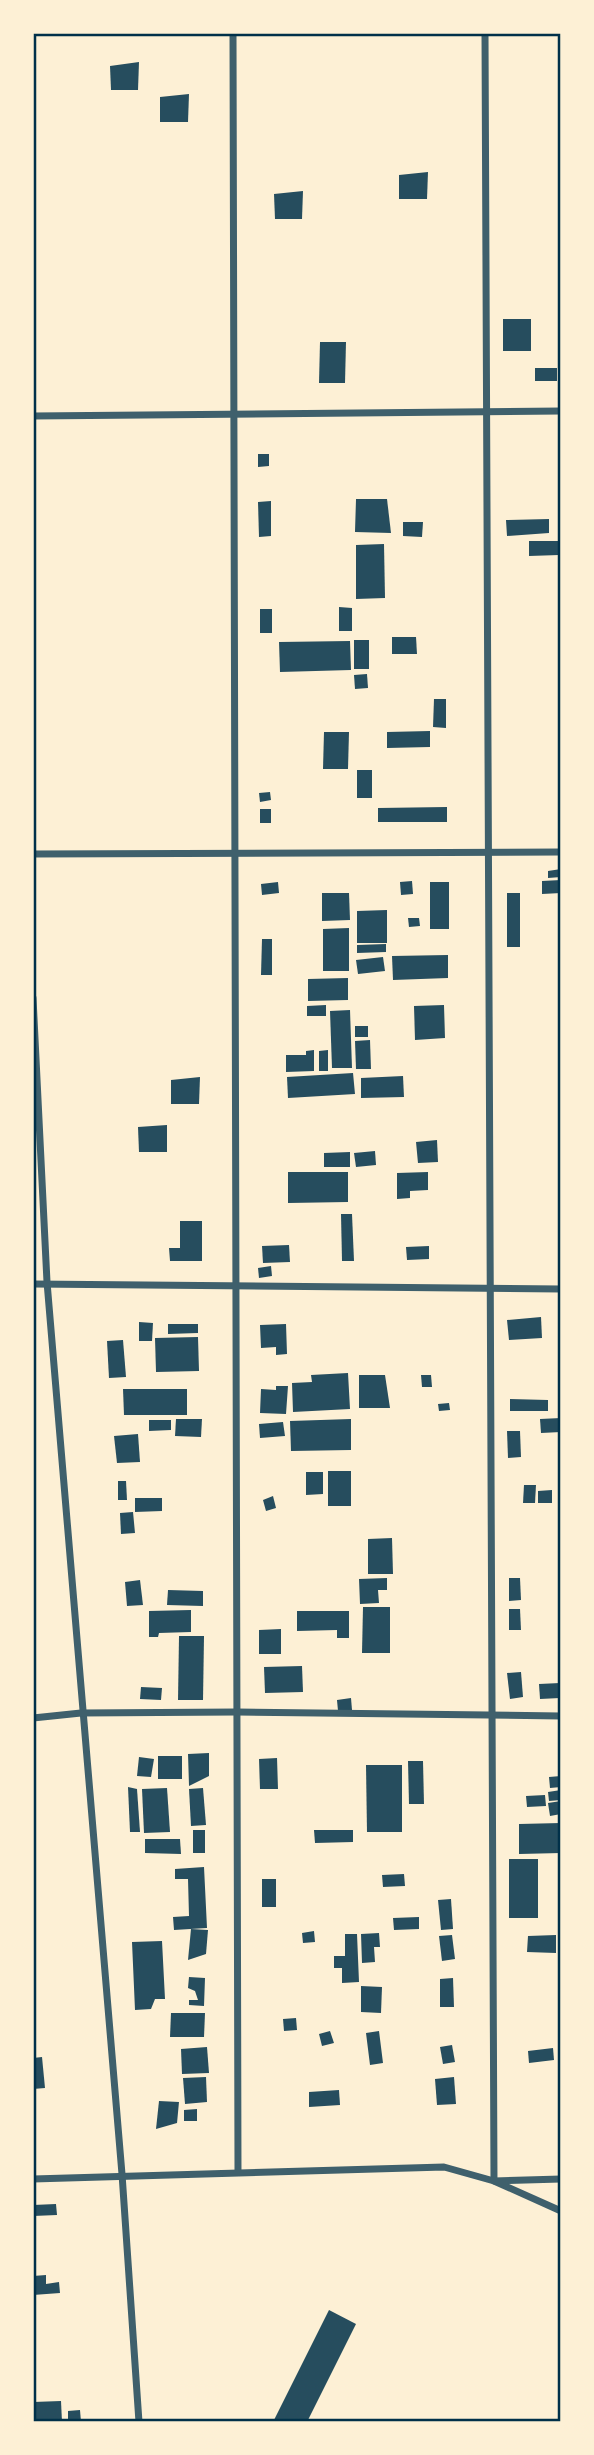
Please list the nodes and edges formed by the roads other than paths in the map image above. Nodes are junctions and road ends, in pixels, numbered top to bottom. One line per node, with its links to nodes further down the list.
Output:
1 (233, 33): 5 (street)
2 (485, 33): 4 (street)
3 (561, 411): 4 (street)
4 (486, 412): 5 (street); 7 (street)
5 (234, 415): 6 (street); 9 (street)
6 (33, 416)
7 (488, 852): 8 (street); 9 (street); 15 (street)
8 (561, 852)
9 (235, 853): 10 (street); 14 (street)
10 (33, 854)
11 (33, 998): 12 (street)
12 (47, 1282): 13 (street); 14 (street); 18 (street)
13 (33, 1284)
14 (236, 1285): 15 (street); 17 (street)
15 (490, 1288): 16 (street); 19 (street)
16 (561, 1289)
17 (237, 1712): 18 (street); 19 (street); 22 (street)
18 (81, 1713): 21 (street); 23 (street)
19 (492, 1716): 20 (street); 26 (street)
20 (561, 1716)
21 (33, 1718)
22 (238, 2172): 23 (street); 26 (street)
23 (122, 2174): 24 (street); 28 (street)
24 (33, 2179)
25 (561, 2179): 26 (street)
26 (494, 2181): 27 (street)
27 (561, 2211)
28 (139, 2422)

